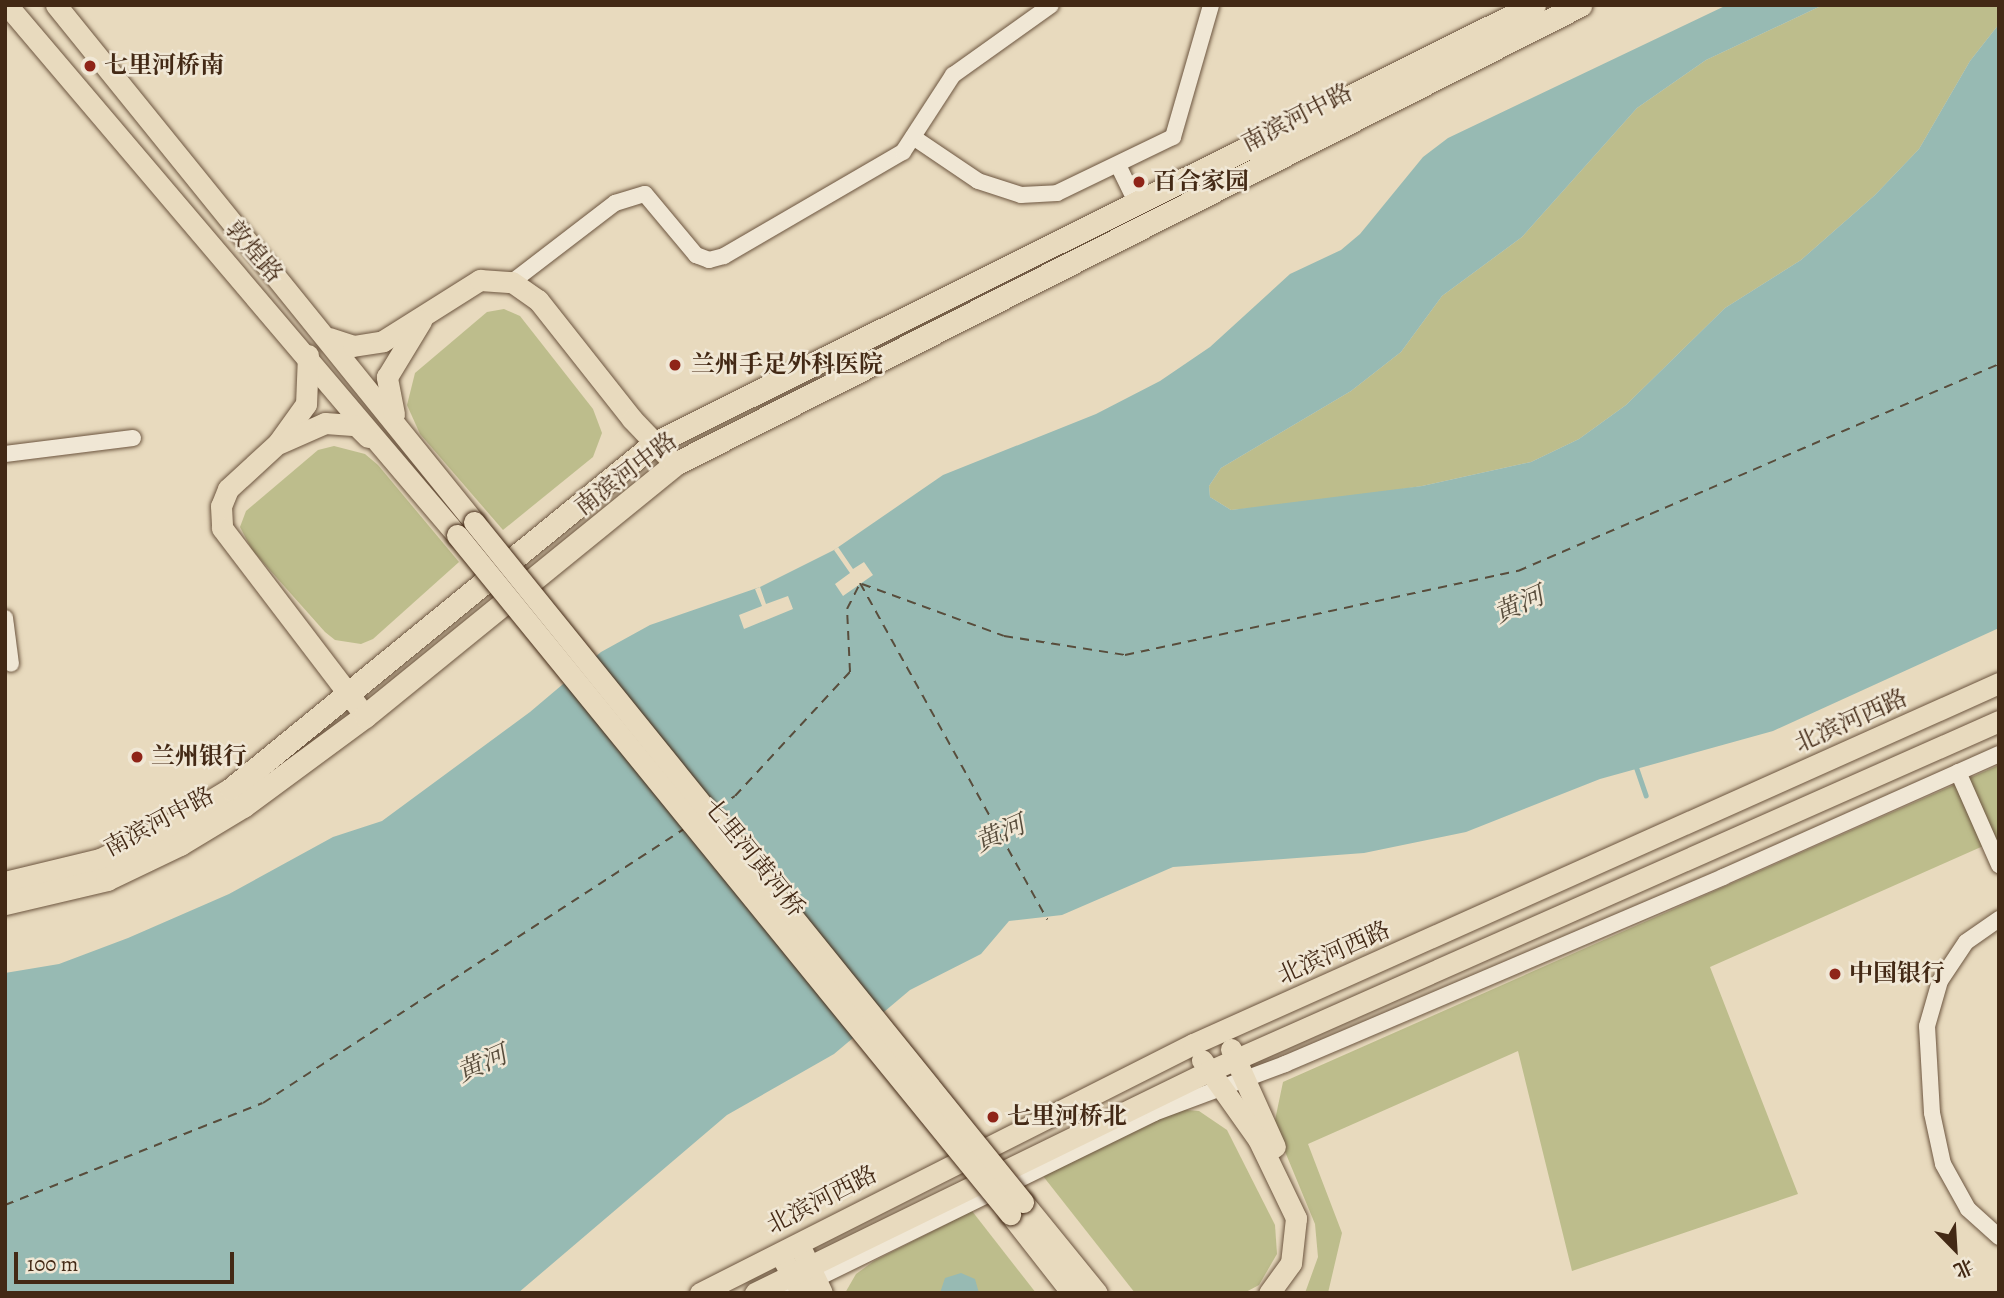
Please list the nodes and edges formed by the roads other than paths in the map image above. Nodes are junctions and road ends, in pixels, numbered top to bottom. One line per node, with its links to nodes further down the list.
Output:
1 (7, 5): 13 (main road, 敦煌路)
2 (56, 5): 12 (main road, 敦煌路)
3 (1051, 5): 7 (street)
4 (1211, 5): 8 (street)
5 (1534, 5): 9 (highway, 南滨河中路)
6 (1580, 5): 20 (highway, 南滨河中路)
7 (913, 137): 8 (street); 10 (street)
8 (1118, 165): 9 (street)
9 (1137, 204): 17 (highway, 南滨河中路)
10 (512, 282): 11 (main road); 17 (main road)
11 (422, 319): 12 (main road); 14 (main road)
12 (327, 337): 14 (main road, 敦煌路)
13 (307, 355): 16 (main road); 18 (main road, 敦煌路)
14 (399, 426): 21 (main road, 敦煌路)
15 (133, 438): 19 (street)
16 (278, 443): 18 (main road); 26 (main road)
17 (655, 443): 20 (main road); 26 (highway, 南滨河中路)
18 (385, 453): 22 (main road, 敦煌路)
19 (5, 454)
20 (675, 464): 27 (highway, 南滨河中路)
21 (474, 522): 39 (main road, 七里河黄河桥, bridge)
22 (457, 535): 39 (main road, 七里河黄河桥, bridge)
23 (5, 618): 24 (street)
24 (11, 664)
25 (1999, 683): 35 (main road, 北滨河西路)
26 (349, 694): 27 (main road); 32 (highway, 南滨河中路)
27 (365, 716): 33 (highway, 南滨河中路)
28 (1999, 721): 37 (main road)
29 (1999, 754): 30 (street)
30 (1958, 772): 31 (street); 37 (street)
31 (1999, 865)
32 (5, 883)
33 (5, 903)
34 (1999, 919): 40 (street)
35 (1223, 1030): 36 (main road, 北滨河西路); 37 (main road)
36 (1193, 1044): 38 (main road); 41 (main road, 北滨河西路)
37 (1239, 1068): 38 (main road); 48 (main road)
38 (1214, 1078): 42 (main road); 47 (main road)
39 (1016, 1208): 45 (main road); 46 (main road)
40 (1999, 1237)
41 (788, 1246): 42 (main road); 43 (main road, 北滨河西路)
42 (804, 1283): 44 (main road)
43 (700, 1293)
44 (755, 1293)
45 (1072, 1293)
46 (1097, 1293)
47 (1269, 1293)
48 (1287, 1293)

